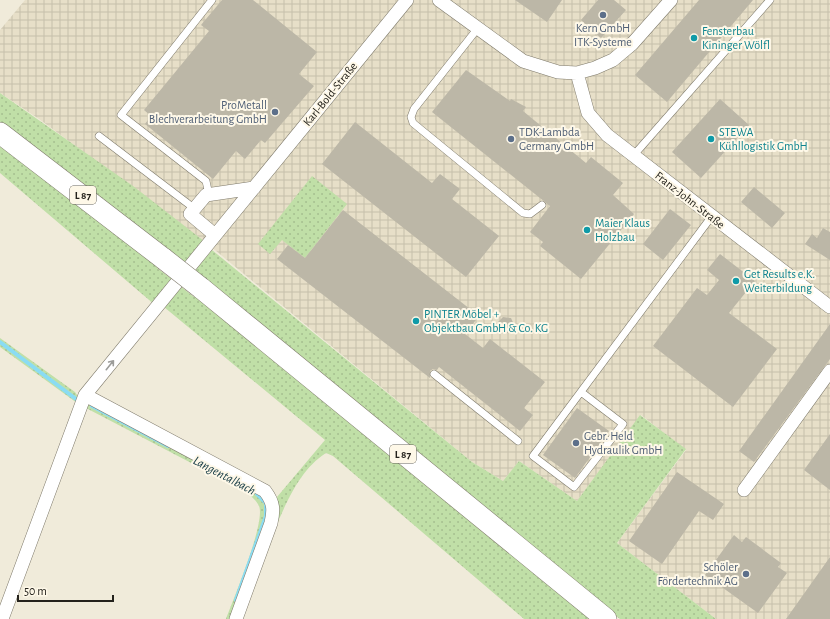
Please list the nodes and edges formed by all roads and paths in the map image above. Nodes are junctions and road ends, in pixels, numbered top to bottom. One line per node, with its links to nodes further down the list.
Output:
1 (212, 0): 12 (lane)
2 (407, 0): 11 (street, Karl-Bold-Straße)
3 (440, 0): 6 (street)
4 (672, 0): 7 (street)
5 (770, 0): 10 (lane)
6 (478, 28): 7 (street); 13 (lane)
7 (577, 72): 10 (street, Franz-John-Straße)
8 (0, 133): 26 (main road, L 87, bridge)
9 (99, 136): 14 (lane)
10 (633, 156): 15 (street, Franz-John-Straße)
11 (254, 188): 12 (street); 16 (street, Karl-Bold-Straße)
12 (209, 195): 14 (street)
13 (542, 205)
14 (195, 209): 16 (street)
15 (712, 216): 17 (street, Franz-John-Straße); 20 (lane)
16 (215, 235): 21 (street, Karl-Bold-Straße, one-way to 16)
17 (830, 307)
18 (830, 371): 23 (street)
19 (434, 374): 22 (lane)
20 (581, 392): 20 (lane)
21 (85, 395): 24 (street, Karl-Bold-Straße); 25 (street)
22 (518, 441)
23 (744, 490)
24 (2, 619)
25 (236, 619)
26 (606, 619)

